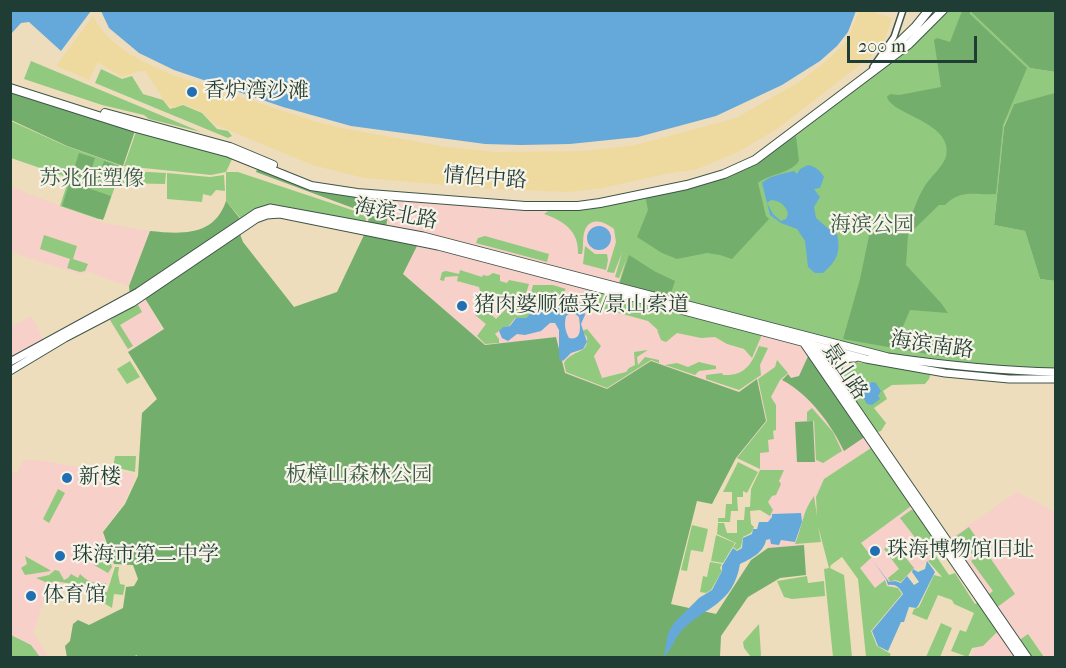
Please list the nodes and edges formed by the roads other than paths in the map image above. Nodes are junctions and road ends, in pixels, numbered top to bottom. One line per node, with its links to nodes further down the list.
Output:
1 (903, 10): 4 (street, 情侶中路)
2 (929, 10): 4 (highway)
3 (943, 10): 4 (highway)
4 (876, 68): 5 (highway, 情侶中路); 6 (highway, 情侶中路)
5 (10, 83)
6 (10, 88)
7 (807, 341): 8 (main road, 海滨北路); 10 (main road, 海滨南路); 12 (main road, 海滨北路); 14 (main road, 海滨南路); 16 (main road, 景山路); 17 (main road, 景山路)
8 (21, 356): 9 (main road); 11 (main road, 海滨北路)
9 (10, 357)
10 (866, 359): 15 (main road, 海滨南路); 16 (main road)
11 (10, 364): 12 (main road)
12 (19, 365): 13 (main road, 海滨北路)
13 (10, 371)
14 (1056, 372)
15 (1056, 379)
16 (839, 384): 18 (main road, 景山路)
17 (1020, 657)
18 (1028, 657)

